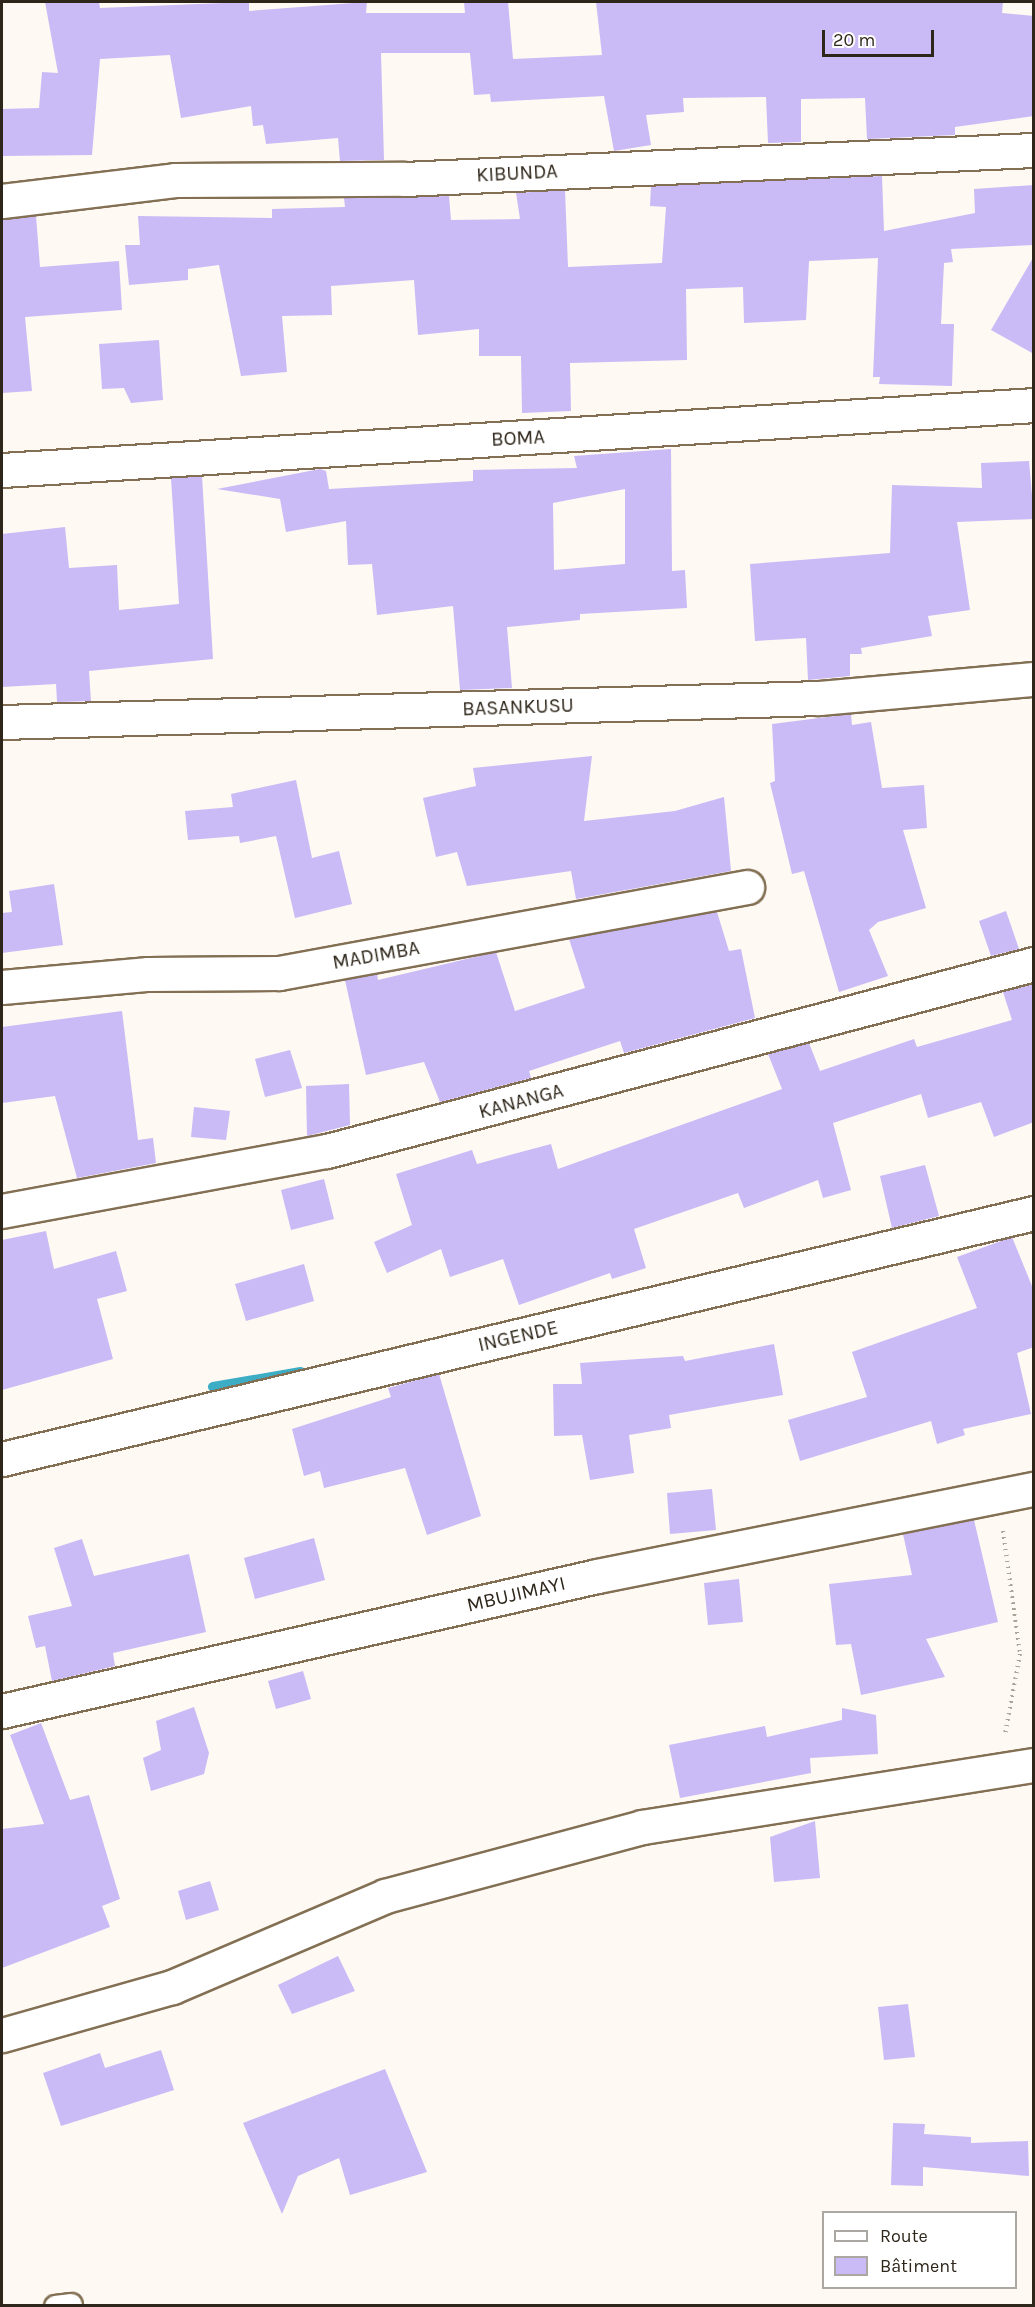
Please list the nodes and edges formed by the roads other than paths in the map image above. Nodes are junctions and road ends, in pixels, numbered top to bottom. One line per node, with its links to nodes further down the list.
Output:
1 (1034, 150): 2 (street, KIBUNDA)
2 (2, 201)
3 (1034, 405): 4 (street, BOMA)
4 (2, 470)
5 (1034, 679): 6 (street, BASANKUSU)
6 (2, 722)
7 (747, 887): 9 (street, MADIMBA)
8 (1034, 964): 10 (street, KANANGA)
9 (2, 987)
10 (2, 1211)
11 (1034, 1213): 12 (street, INGENDE)
12 (2, 1460)
13 (1034, 1489): 14 (street, MBUJIMAYI)
14 (2, 1711)
15 (1034, 1766): 16 (street)
16 (2, 2035)

